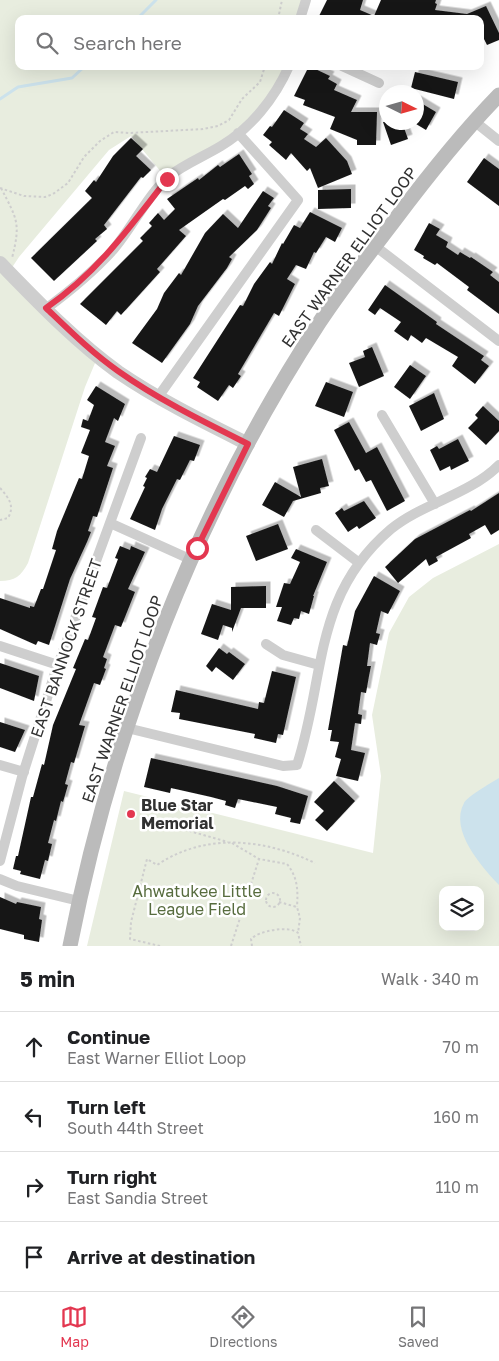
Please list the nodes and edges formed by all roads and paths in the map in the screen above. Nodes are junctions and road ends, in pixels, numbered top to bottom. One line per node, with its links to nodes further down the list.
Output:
1 (282, 0): 3 (path)
2 (306, 0): 4 (street)
3 (279, 15)
4 (301, 15)
5 (264, 70): 13 (path)
6 (287, 70): 11 (street)
7 (351, 70): 8 (street)
8 (379, 83)
9 (499, 94): 10 (main road, EAST WARNER ELLIOT LOOP)
10 (474, 121): 12 (street); 14 (main road, EAST WARNER ELLIOT LOOP)
11 (238, 133): 16 (street); 18 (street)
12 (499, 141)
13 (0, 188): 15 (path)
14 (375, 246): 17 (street); 21 (main road, EAST WARNER ELLIOT LOOP)
15 (4, 268): 16 (street)
16 (46, 308): 18 (street)
17 (499, 341)
18 (158, 398): 21 (street)
19 (382, 415): 24 (street)
20 (141, 438): 26 (street, EAST BANNOCK STREET)
21 (248, 444): 28 (main road, EAST WARNER ELLIOT LOOP)
22 (499, 465): 24 (street)
23 (0, 488): 25 (path)
24 (435, 504): 29 (street)
25 (0, 520)
26 (110, 523): 28 (street); 33 (street, EAST BANNOCK STREET)
27 (316, 530): 29 (street)
28 (192, 560): 34 (main road, EAST WARNER ELLIOT LOOP)
29 (358, 562): 32 (street)
30 (266, 644): 32 (street)
31 (0, 646): 33 (street)
32 (319, 665): 34 (street)
33 (58, 666): 36 (street, EAST BANNOCK STREET)
34 (127, 728): 43 (main road, EAST WARNER ELLIOT LOOP)
35 (0, 765): 36 (street)
36 (24, 772): 40 (street, EAST BANNOCK STREET)
37 (165, 824): 38 (path)
38 (231, 842): 39 (path); 41 (path); 48 (path)
39 (259, 859): 45 (path); 49 (path)
40 (0, 861)
41 (315, 863)
42 (0, 880): 43 (street)
43 (79, 901): 47 (main road, EAST WARNER ELLIOT LOOP)
44 (279, 902): 44 (path); 45 (path)
45 (297, 907): 46 (path)
46 (298, 933): 50 (path); 51 (path)
47 (70, 946)
48 (160, 946)
49 (231, 946)
50 (252, 946)
51 (301, 946)

